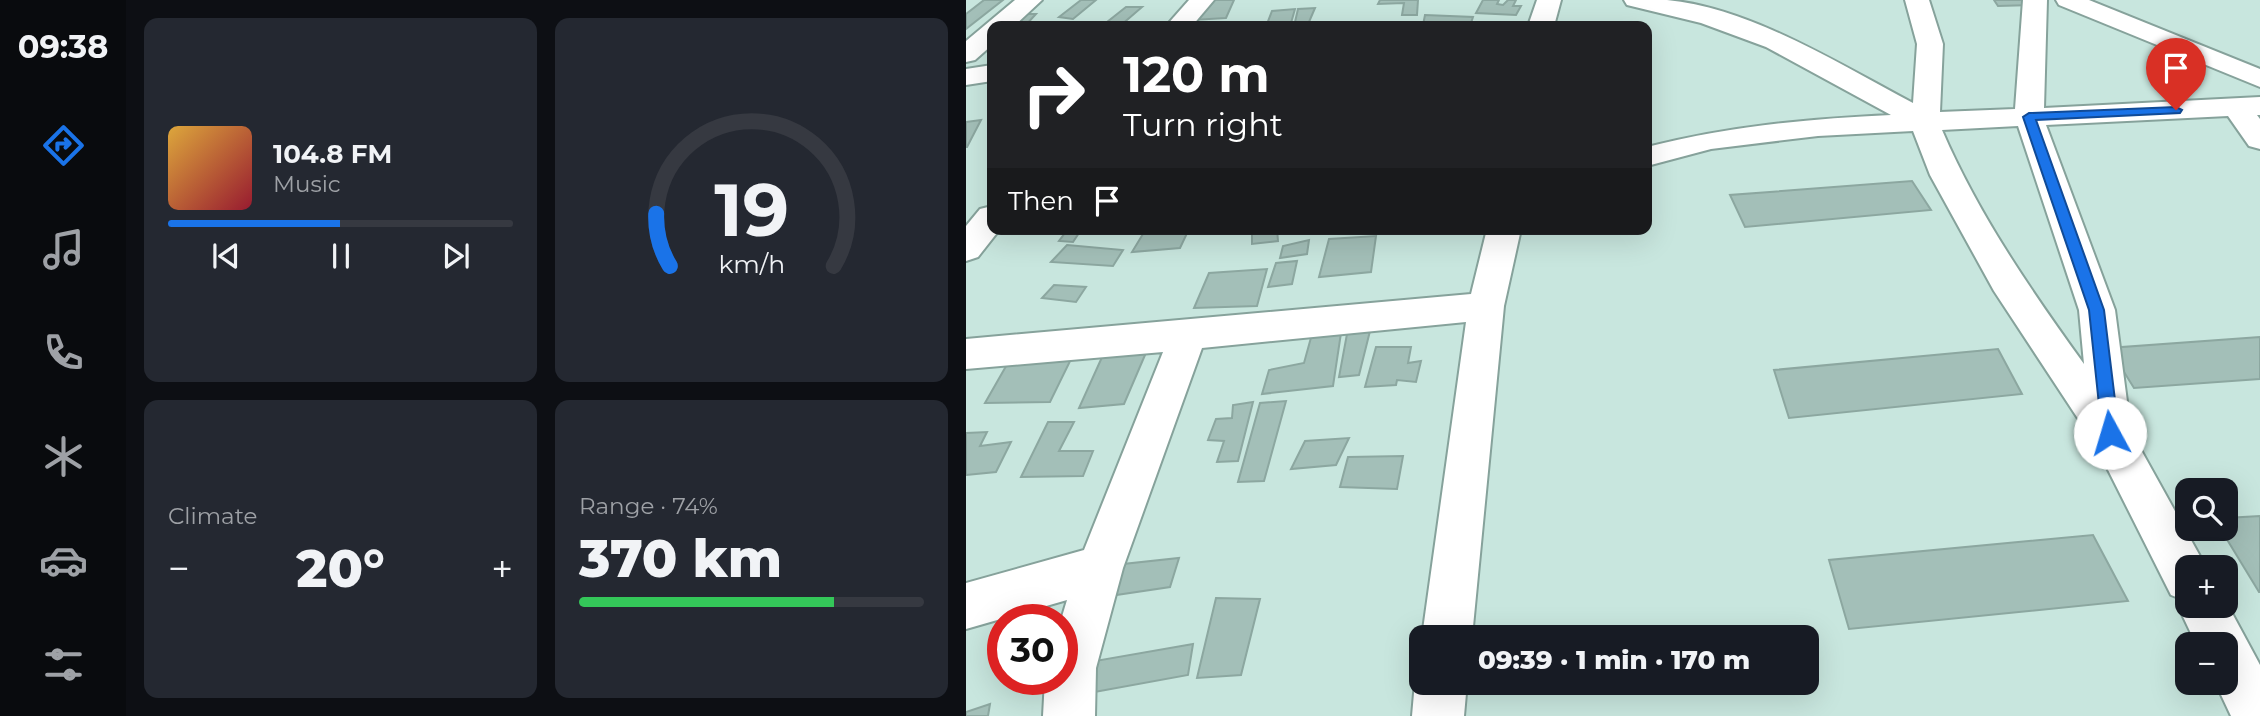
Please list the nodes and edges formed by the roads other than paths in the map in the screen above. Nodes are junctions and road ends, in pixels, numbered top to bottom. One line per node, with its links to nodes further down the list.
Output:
1 (1030, 0): 8 (street)
2 (1202, 0): 9 (street)
3 (1549, 0): 10 (street)
4 (1636, 0): 18 (street)
5 (1917, 0): 18 (street)
6 (2035, 0): 17 (street)
7 (2068, 0): 15 (street)
8 (1005, 21)
9 (1183, 21)
10 (1543, 21)
11 (987, 36): 12 (street)
12 (966, 54)
13 (987, 75): 14 (street)
14 (966, 77)
15 (2260, 79)
16 (2248, 106): 17 (street); 19 (street)
17 (2029, 117): 18 (street); 27 (street)
18 (1924, 121): 20 (street); 27 (street)
19 (2260, 140)
20 (1652, 156)
21 (987, 223): 23 (street)
22 (1503, 235): 24 (street)
23 (966, 249)
24 (1486, 306): 25 (street); 31 (street)
25 (1188, 335): 26 (street); 29 (street)
26 (966, 354)
27 (2110, 433): 28 (street)
28 (2175, 555)
29 (1100, 568): 30 (street); 34 (street)
30 (966, 606)
31 (1448, 625)
32 (2238, 675): 36 (street)
33 (1439, 695): 35 (street)
34 (1069, 716)
35 (1437, 716)
36 (2259, 716)

